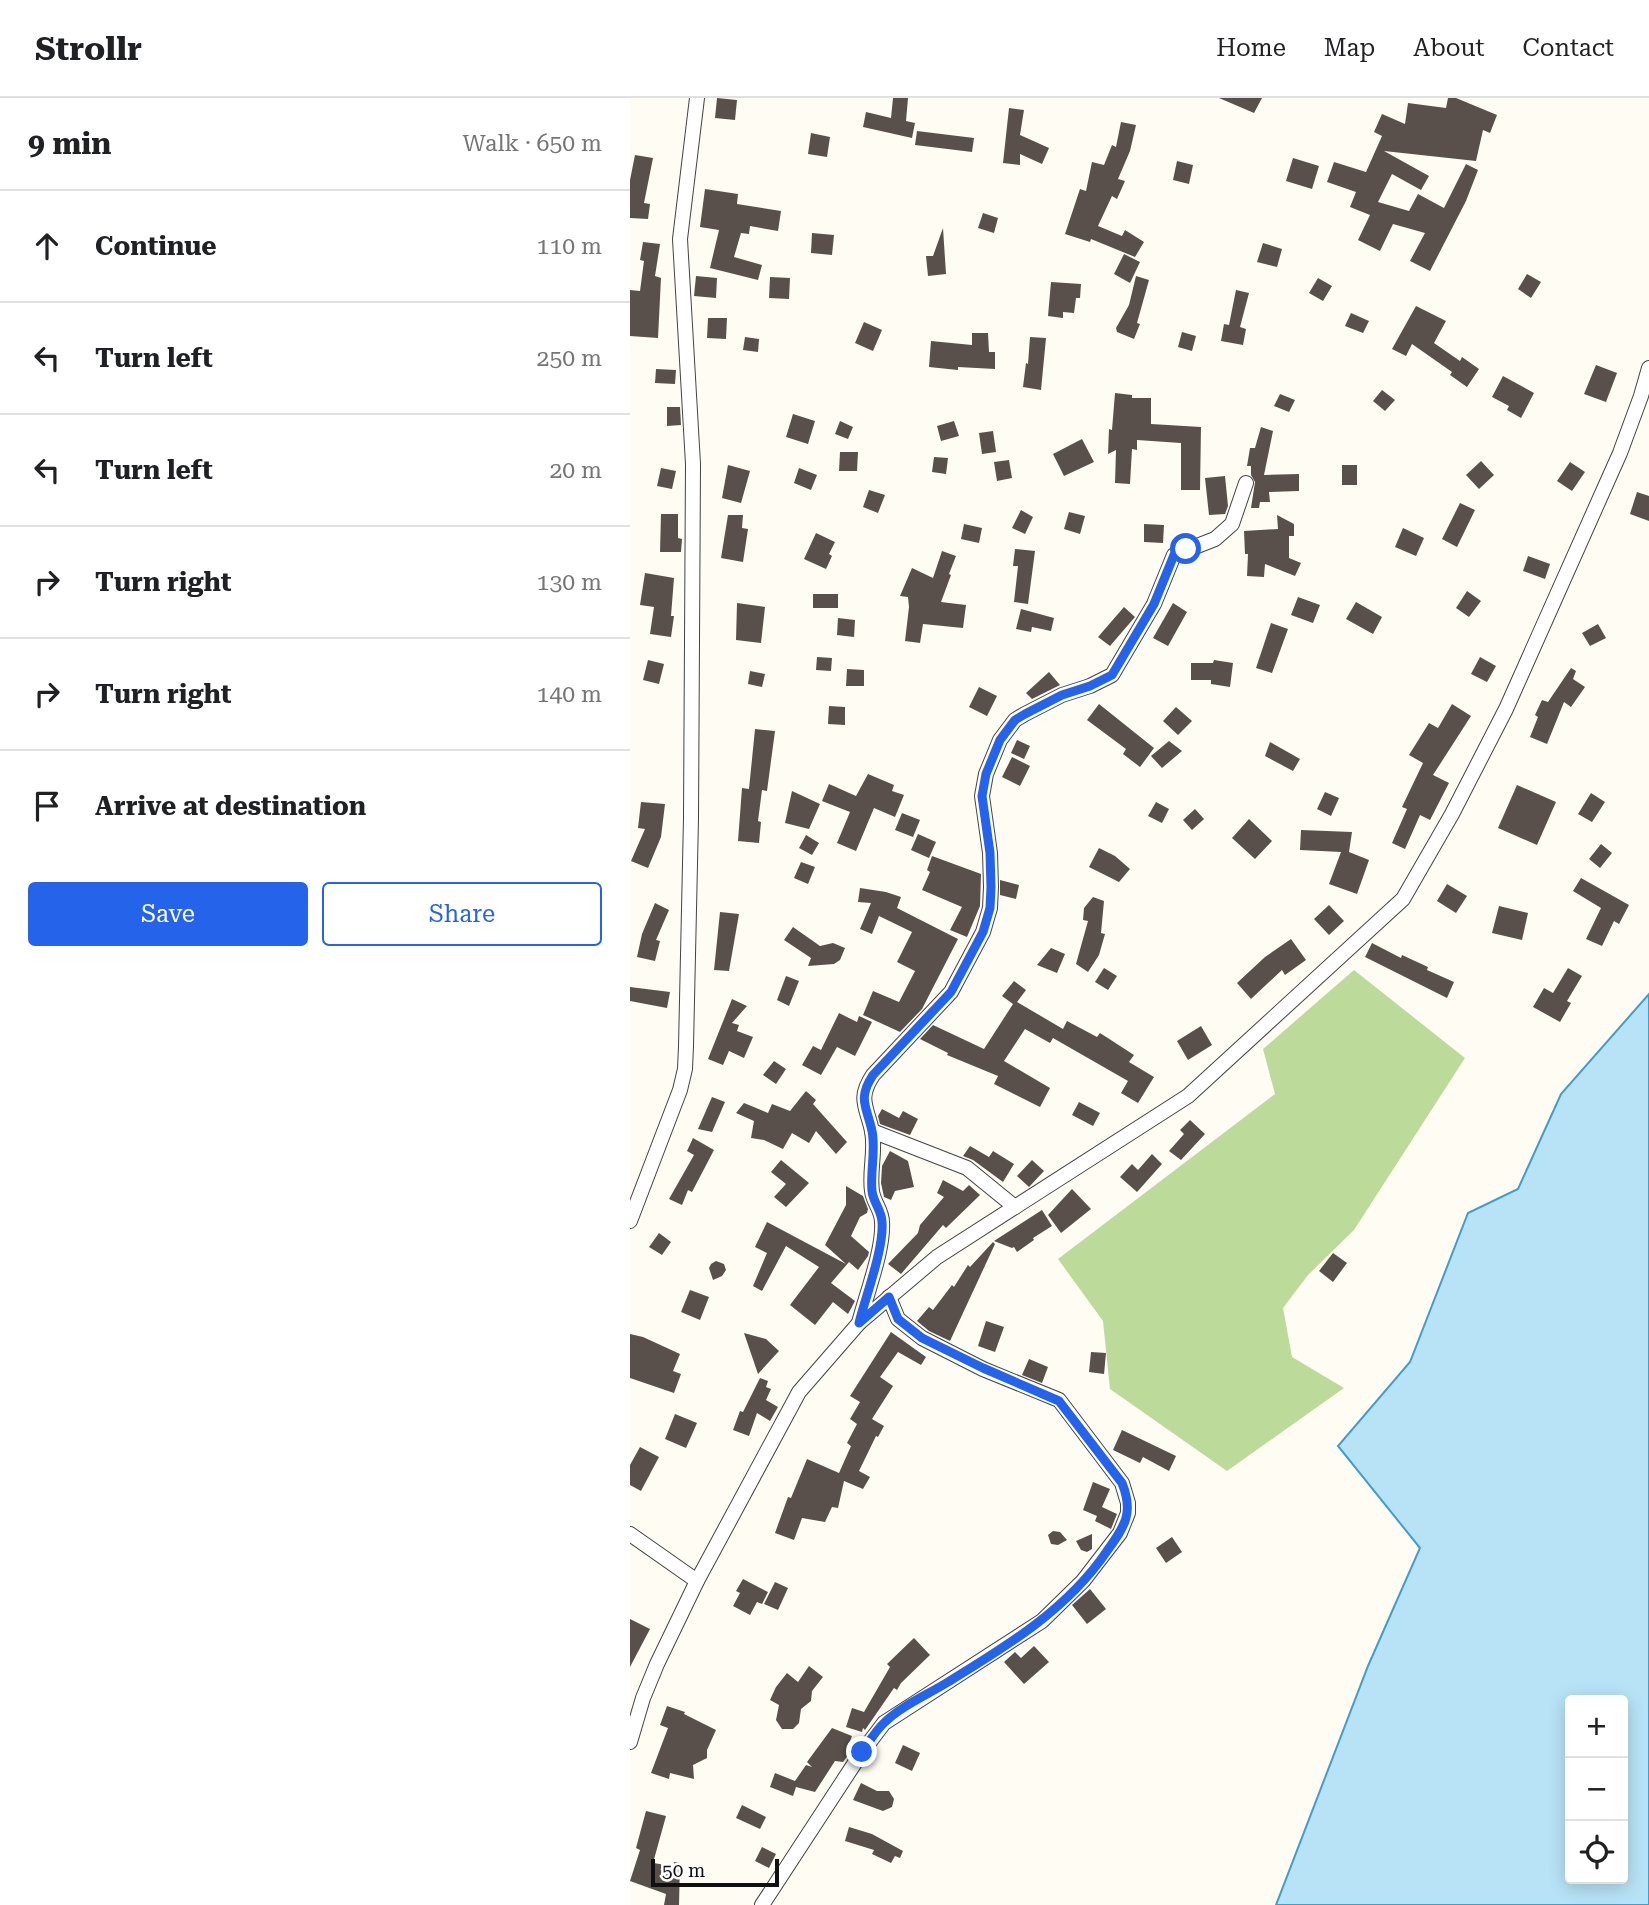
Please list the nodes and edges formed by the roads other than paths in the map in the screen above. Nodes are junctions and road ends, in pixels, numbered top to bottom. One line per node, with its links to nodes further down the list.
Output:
1 (697, 98): 6 (street)
2 (1649, 368): 5 (street)
3 (1245, 483): 4 (street)
4 (872, 1131): 5 (street); 8 (street)
5 (1015, 1207): 7 (street)
6 (630, 1220)
7 (889, 1297): 8 (street); 12 (street)
8 (859, 1323): 10 (street)
9 (630, 1534): 10 (street)
10 (697, 1581): 11 (street)
11 (630, 1742)
12 (762, 1905)

